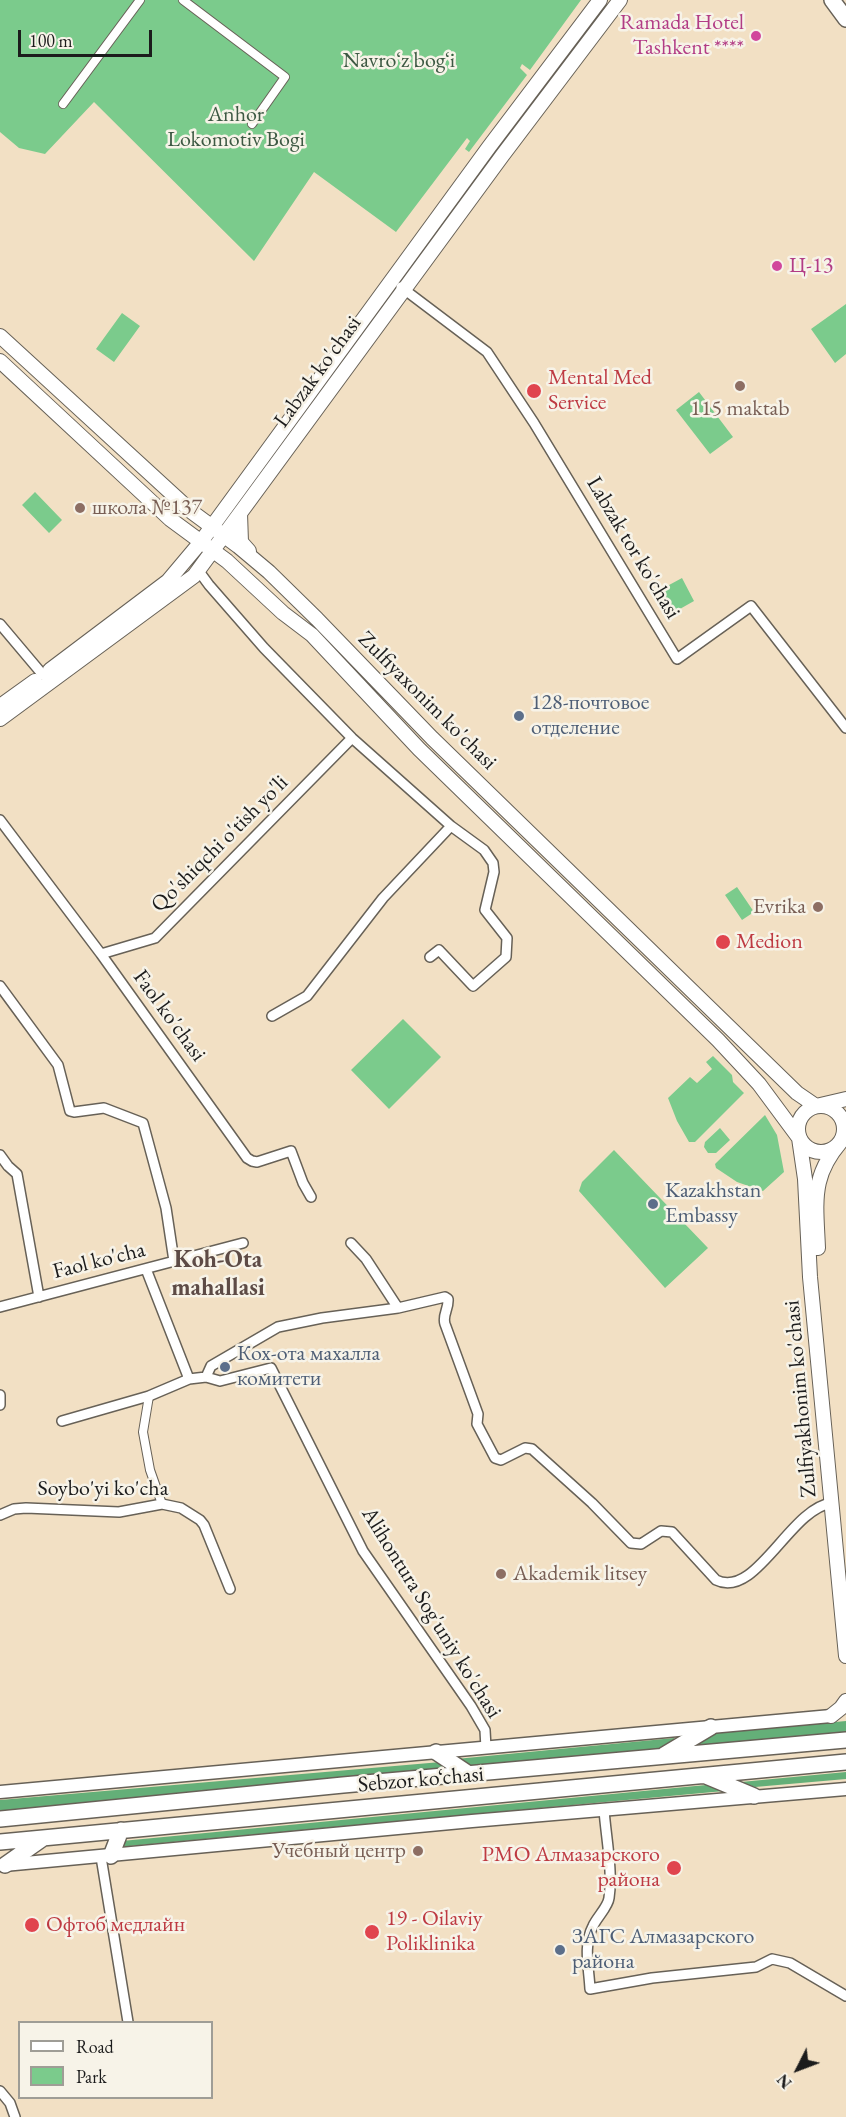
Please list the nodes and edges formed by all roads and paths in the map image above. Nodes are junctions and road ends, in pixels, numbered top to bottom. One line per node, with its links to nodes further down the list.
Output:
1 (140, 0): 9 (street)
2 (183, 0): 10 (street)
3 (600, 0): 6 (main road, Labzak ko'chasi)
4 (620, 0): 8 (main road, Labzak ko'chasi)
5 (832, 0): 7 (main road)
6 (587, 19): 8 (main road); 11 (main road, Labzak ko'chasi)
7 (846, 19)
8 (598, 28): 12 (main road, Labzak ko'chasi)
9 (63, 104)
10 (252, 124)
11 (489, 147): 12 (main road); 13 (main road, Labzak ko'chasi)
12 (502, 156): 14 (main road, Labzak ko'chasi)
13 (392, 280): 14 (street, Labzak tor ko'chasi); 18 (main road, Labzak ko'chasi)
14 (404, 290): 17 (main road, Labzak ko'chasi); 27 (street, Labzak tor ko'chasi)
15 (0, 336): 18 (main road, Zulfiyaxonim ko'chasi)
16 (0, 361): 20 (main road, Zulfiyaxonim ko'chasi)
17 (240, 513): 19 (main road, Labzak ko'chasi); 21 (main road)
18 (213, 526): 19 (main road, Zulfiyaxonim ko'chasi); 20 (main road, Labzak ko'chasi)
19 (224, 535): 20 (main road, Labzak ko'chasi); 21 (main road, Zulfiyaxonim ko'chasi)
20 (206, 547): 22 (main road, Labzak ko'chasi); 24 (main road, Labzak ko'chasi); 37 (main road, Zulfiyaxonim ko'chasi)
21 (258, 562): 36 (main road, Zulfiyaxonim ko'chasi)
22 (198, 570): 26 (main road, Labzak ko'chasi); 28 (street)
23 (0, 624): 24 (street)
24 (43, 675): 25 (main road, Labzak ko'chasi)
25 (0, 706)
26 (0, 719)
27 (846, 728)
28 (352, 738): 30 (street); 31 (street, Qo'shiqchi o'tish yo'li)
29 (0, 820): 31 (street, Faol ko'chasi)
30 (451, 826): 32 (street); 34 (street)
31 (102, 954): 40 (street, Faol ko'chasi)
32 (430, 957)
33 (0, 986): 43 (street)
34 (272, 1016)
35 (846, 1099): 36 (main road)
36 (816, 1106): 37 (main road); 38 (main road)
37 (799, 1138): 38 (main road); 54 (main road, Zulfiyakhonim ko'chasi)
38 (842, 1140): 57 (main road, Zulfiyakhonim ko'chasi)
39 (0, 1155): 45 (street)
40 (311, 1197)
41 (243, 1242): 43 (street, Faol ko'cha)
42 (351, 1243): 47 (street)
43 (174, 1261): 44 (street, Faol ko'cha)
44 (146, 1269): 45 (street, Faol ko'cha); 49 (street)
45 (39, 1296): 46 (street, Faol ko'cha)
46 (0, 1308)
47 (398, 1308): 48 (street); 54 (street)
48 (206, 1377): 49 (street); 65 (street, Alihontura Sog'uniy ko'chasi)
49 (189, 1379): 51 (street)
50 (0, 1395): 52 (street)
51 (149, 1396): 53 (street); 55 (street)
52 (0, 1405)
53 (62, 1421)
54 (832, 1503): 59 (main road, Zulfiyakhonim ko'chasi)
55 (162, 1504): 56 (street, Soybo'yi ko'cha); 58 (street, Soybo'yi ko'cha)
56 (0, 1515)
57 (846, 1565)
58 (230, 1589)
59 (846, 1656)
60 (846, 1701): 62 (main road)
61 (846, 1715): 62 (main road, Sebzor ko‘chasi)
62 (831, 1716): 63 (street, Sebzor ko‘chasi)
63 (711, 1727): 65 (street, Sebzor ko‘chasi); 67 (main road)
64 (846, 1740): 67 (main road, Sebzor ko‘chasi)
65 (486, 1748): 66 (street, Sebzor ko‘chasi)
66 (436, 1752): 70 (main road); 74 (street, Sebzor ko‘chasi)
67 (660, 1757): 69 (main road, Sebzor ko‘chasi)
68 (846, 1762): 71 (main road, Sebzor ko‘chasi)
69 (579, 1764): 70 (main road, Sebzor ko‘chasi); 72 (main road)
70 (469, 1774): 76 (main road, Sebzor ko‘chasi)
71 (704, 1775): 72 (main road, Sebzor ko‘chasi); 75 (main road)
72 (582, 1788): 79 (main road, Sebzor ko‘chasi)
73 (846, 1789): 75 (street, Sebzor ko‘chasi)
74 (0, 1792)
75 (754, 1796): 77 (street, Sebzor ko‘chasi)
76 (110, 1808): 78 (main road, Sebzor ko‘chasi); 79 (main road)
77 (604, 1810): 82 (street, Sebzor ko‘chasi); 84 (street)
78 (0, 1819)
79 (116, 1831): 80 (main road, Sebzor ko‘chasi); 82 (main road)
80 (43, 1838): 81 (main road, Sebzor ko‘chasi); 83 (main road)
81 (0, 1842)
82 (106, 1856): 83 (street, Sebzor ko‘chasi); 85 (street)
83 (3, 1865)
84 (846, 1996)
85 (128, 2021)
86 (0, 2091): 88 (street)
87 (18, 2099): 88 (street)
88 (10, 2103): 89 (street)
89 (15, 2117)

